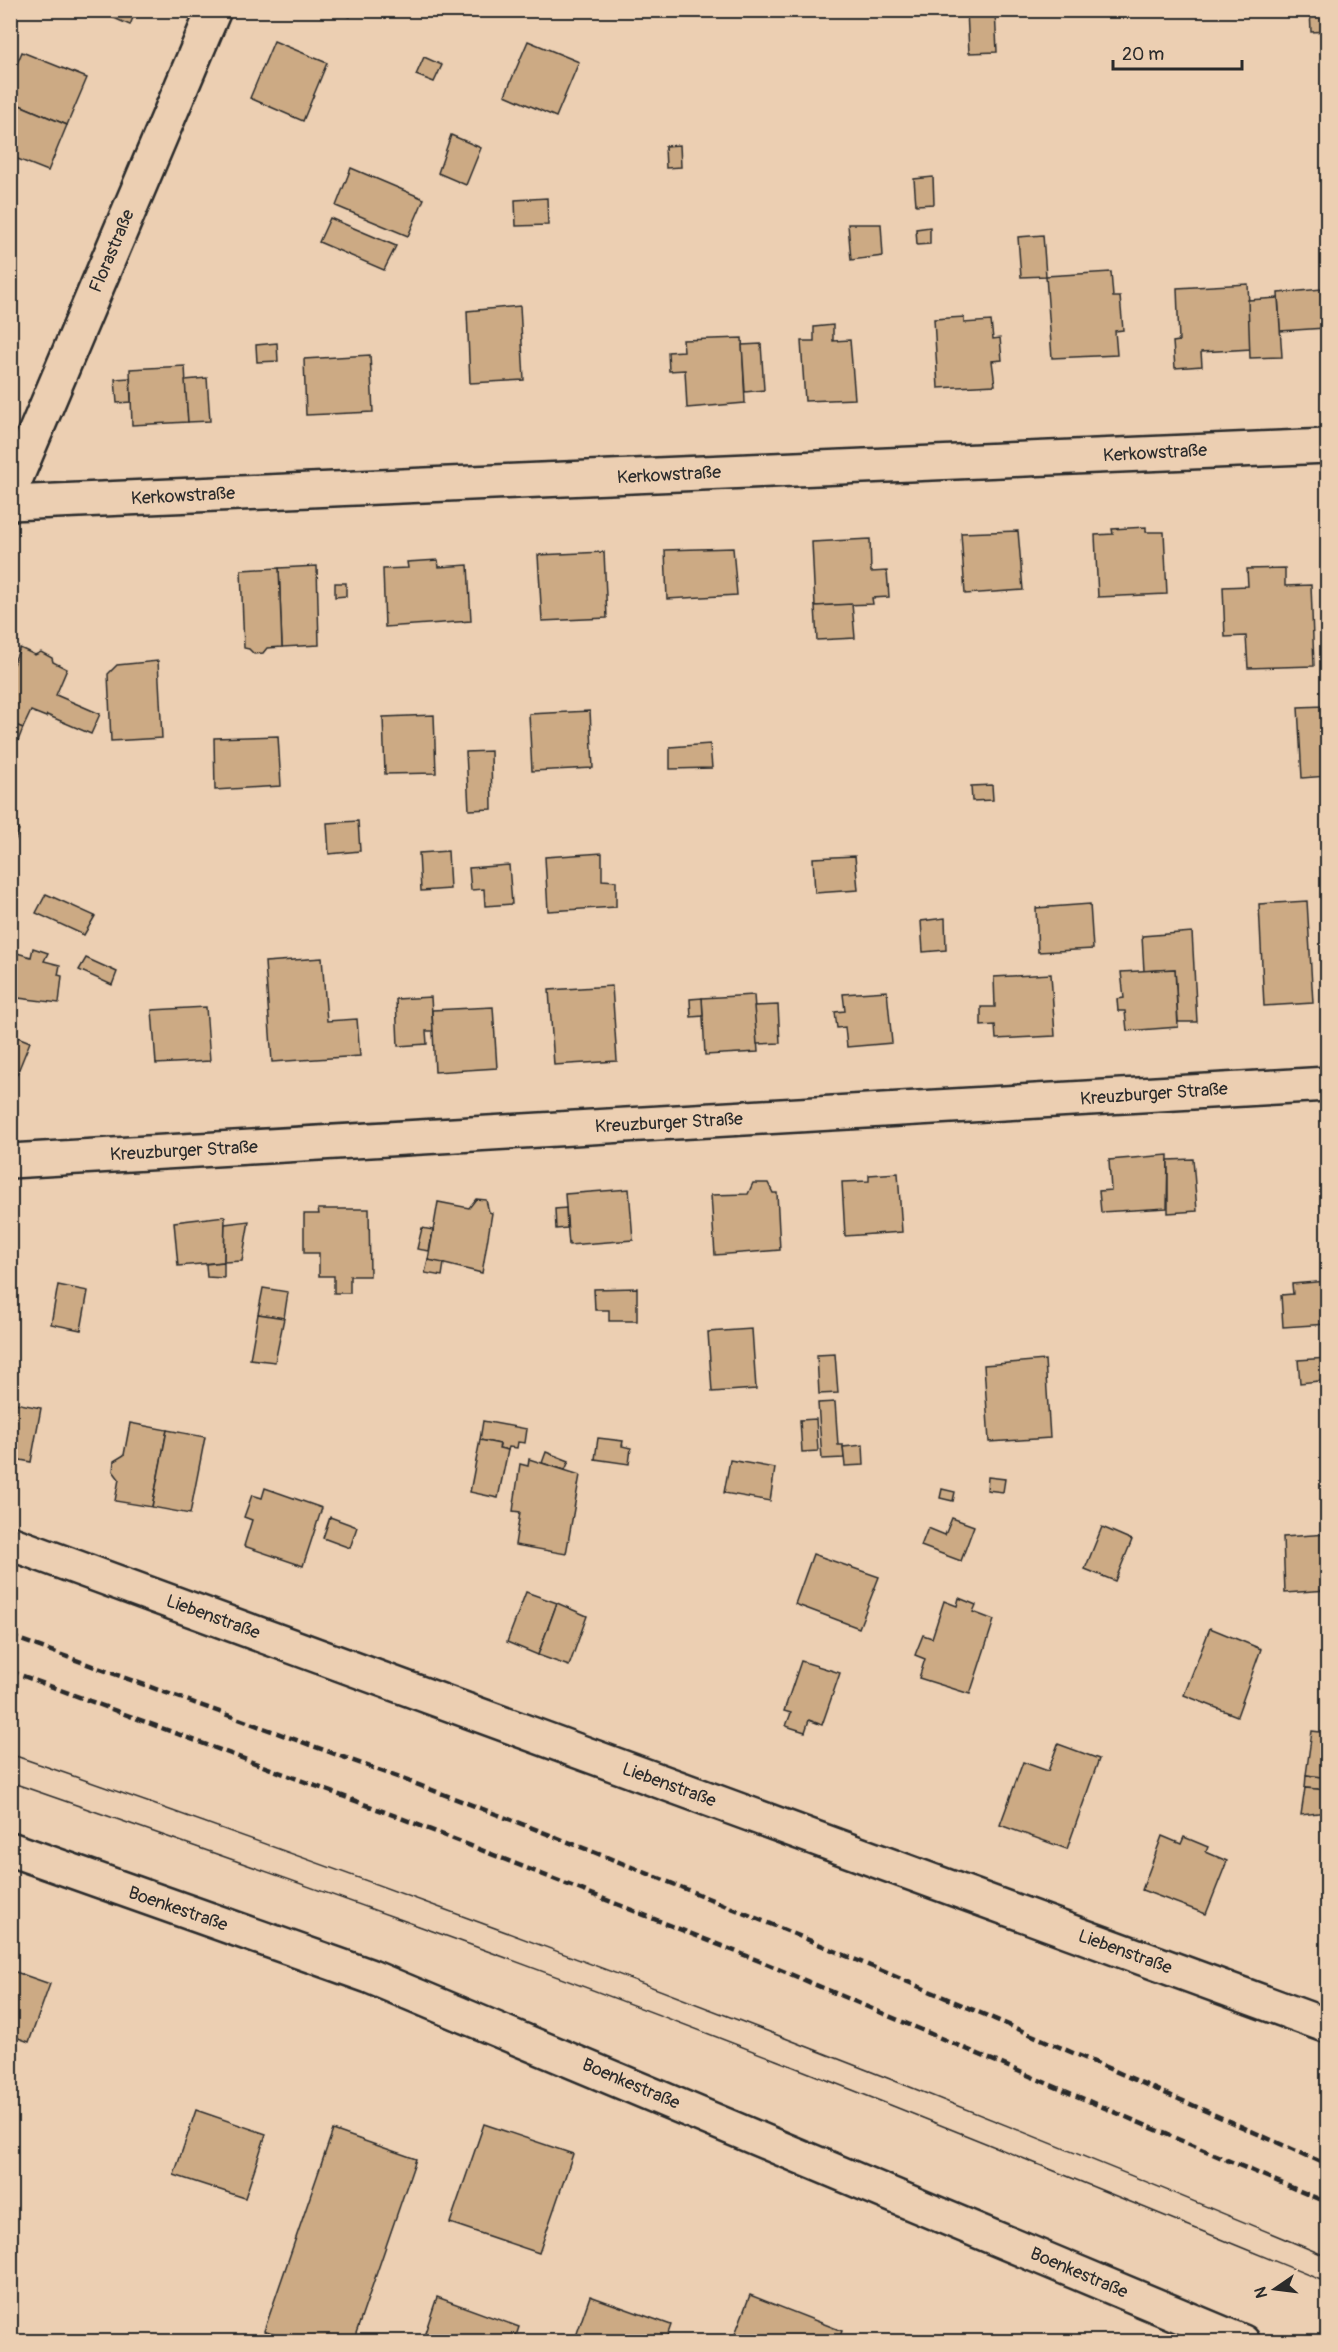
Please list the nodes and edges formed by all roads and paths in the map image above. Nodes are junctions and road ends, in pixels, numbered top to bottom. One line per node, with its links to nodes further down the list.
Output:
1 (214, 10): 3 (street, Florastraße)
2 (1328, 446): 4 (street, Kerkowstraße)
3 (10, 492)
4 (10, 503)
5 (1328, 1084): 6 (street, Kreuzburger Straße)
6 (10, 1161)
7 (10, 1543): 9 (street, Liebenstraße)
8 (10, 1849): 10 (street, Boenkestraße)
9 (1328, 2026)
10 (1243, 2342)

